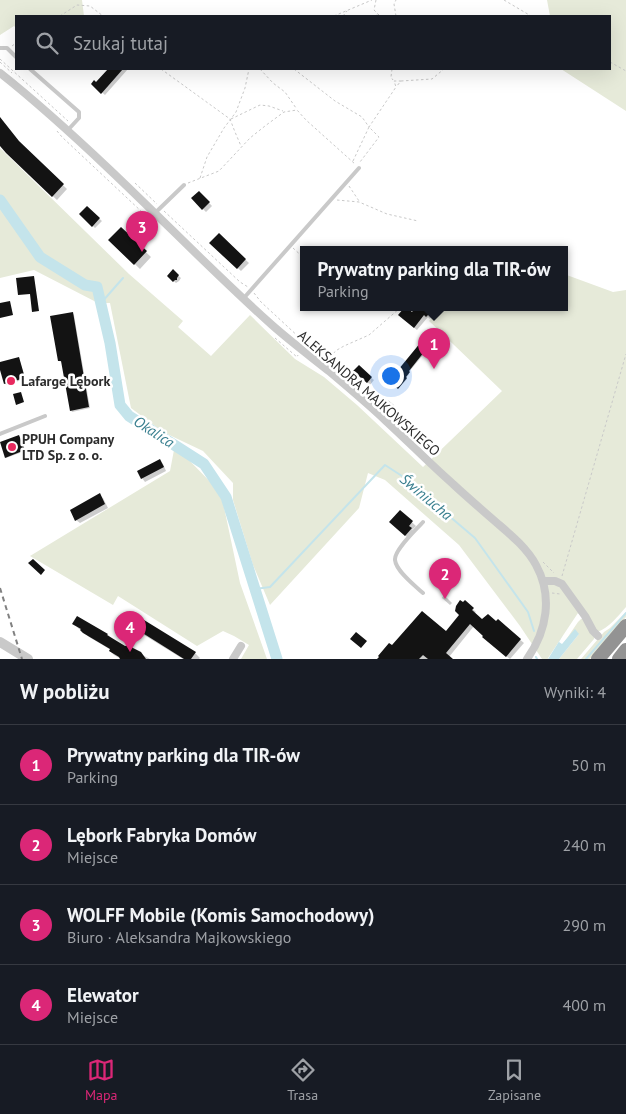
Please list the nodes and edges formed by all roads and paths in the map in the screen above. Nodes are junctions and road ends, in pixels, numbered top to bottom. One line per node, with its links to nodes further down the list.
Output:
1 (372, 0): 6 (path)
2 (376, 0): 5 (path)
3 (396, 0): 13 (path)
4 (504, 0): 14 (path)
5 (374, 10): 11 (path); 12 (path)
6 (347, 11): 9 (path); 10 (path)
7 (62, 15): 8 (path)
8 (102, 15)
9 (337, 15)
10 (344, 15)
11 (372, 15)
12 (379, 15)
13 (396, 15)
14 (529, 15)
15 (0, 48): 16 (lane)
16 (15, 56)
17 (611, 63): 25 (path)
18 (31, 70): 34 (lane)
19 (163, 70): 32 (path)
20 (248, 70): 32 (path)
21 (261, 70): 30 (path)
22 (295, 70): 33 (path)
23 (392, 70): 27 (path)
24 (443, 70): 28 (path)
25 (626, 71)
26 (0, 73): 34 (street, ALEKSANDRA MAJKOWSKIEGO)
27 (394, 81): 28 (path); 29 (path)
28 (401, 81): 29 (path)
29 (396, 87): 33 (path)
30 (297, 110): 31 (path); 36 (path)
31 (284, 112): 32 (path); 35 (path)
32 (230, 119): 35 (path); 38 (path)
33 (369, 127): 36 (path); 36 (path)
34 (67, 131): 43 (street, ALEKSANDRA MAJKOWSKIEGO)
35 (241, 147): 38 (path)
36 (352, 162)
37 (359, 168): 39 (lane)
38 (200, 178): 40 (path)
39 (346, 182): 41 (lane); 42 (path)
40 (184, 185): 43 (lane)
41 (331, 199): 42 (path); 45 (lane)
42 (359, 202): 44 (path)
43 (154, 213): 47 (street, ALEKSANDRA MAJKOWSKIEGO)
44 (418, 221)
45 (290, 246): 46 (path); 47 (lane)
46 (300, 255)
47 (243, 299): 50 (street, ALEKSANDRA MAJKOWSKIEGO)
48 (397, 311): 50 (path)
49 (626, 354): 54 (path)
50 (321, 365): 55 (street, ALEKSANDRA MAJKOWSKIEGO)
51 (45, 416): 52 (lane)
52 (0, 434)
53 (423, 522): 56 (lane)
54 (562, 577)
55 (543, 582): 57 (street, ALEKSANDRA MAJKOWSKIEGO); 58 (street)
56 (423, 593)
57 (545, 594): 58 (path); 67 (street, ALEKSANDRA MAJKOWSKIEGO)
58 (570, 595): 60 (street)
59 (626, 626): 68 (highway)
60 (598, 636)
61 (0, 642): 64 (street)
62 (241, 646): 66 (street)
63 (626, 650): 69 (highway)
64 (12, 655): 65 (street)
65 (28, 659)
66 (233, 659)
67 (527, 659)
68 (598, 659)
69 (618, 659)

